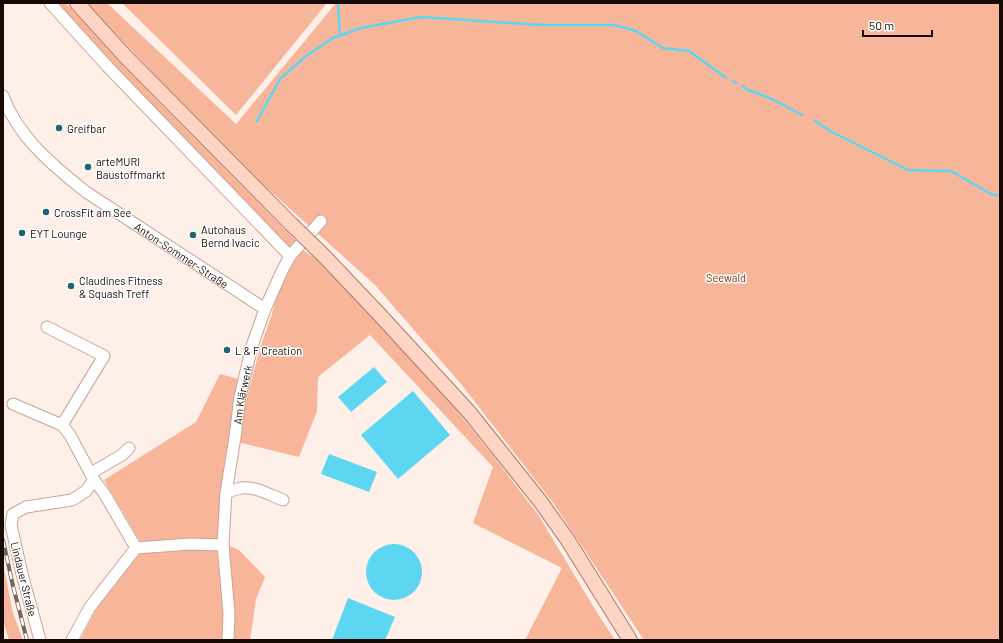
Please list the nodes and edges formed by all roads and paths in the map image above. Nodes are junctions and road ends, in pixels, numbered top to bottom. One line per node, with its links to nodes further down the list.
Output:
1 (50, 3): 5 (street)
2 (77, 3): 16 (main road, bridge)
3 (3, 96): 6 (street, Anton-Sommer-Straße)
4 (321, 221): 5 (street, Am Klärwerk)
5 (290, 256): 6 (street, Am Klärwerk)
6 (265, 309): 12 (street, Am Klärwerk)
7 (47, 327): 9 (street)
8 (13, 404): 9 (street)
9 (62, 425): 11 (street)
10 (129, 448): 11 (street)
11 (92, 476): 15 (street); 17 (street, Lindauer Straße)
12 (226, 493): 13 (street); 14 (street, Am Klärwerk)
13 (283, 500)
14 (223, 545): 15 (street); 19 (street, Am Klärwerk)
15 (136, 548): 18 (street)
16 (629, 638)
17 (40, 640)
18 (72, 640)
19 (228, 640)

